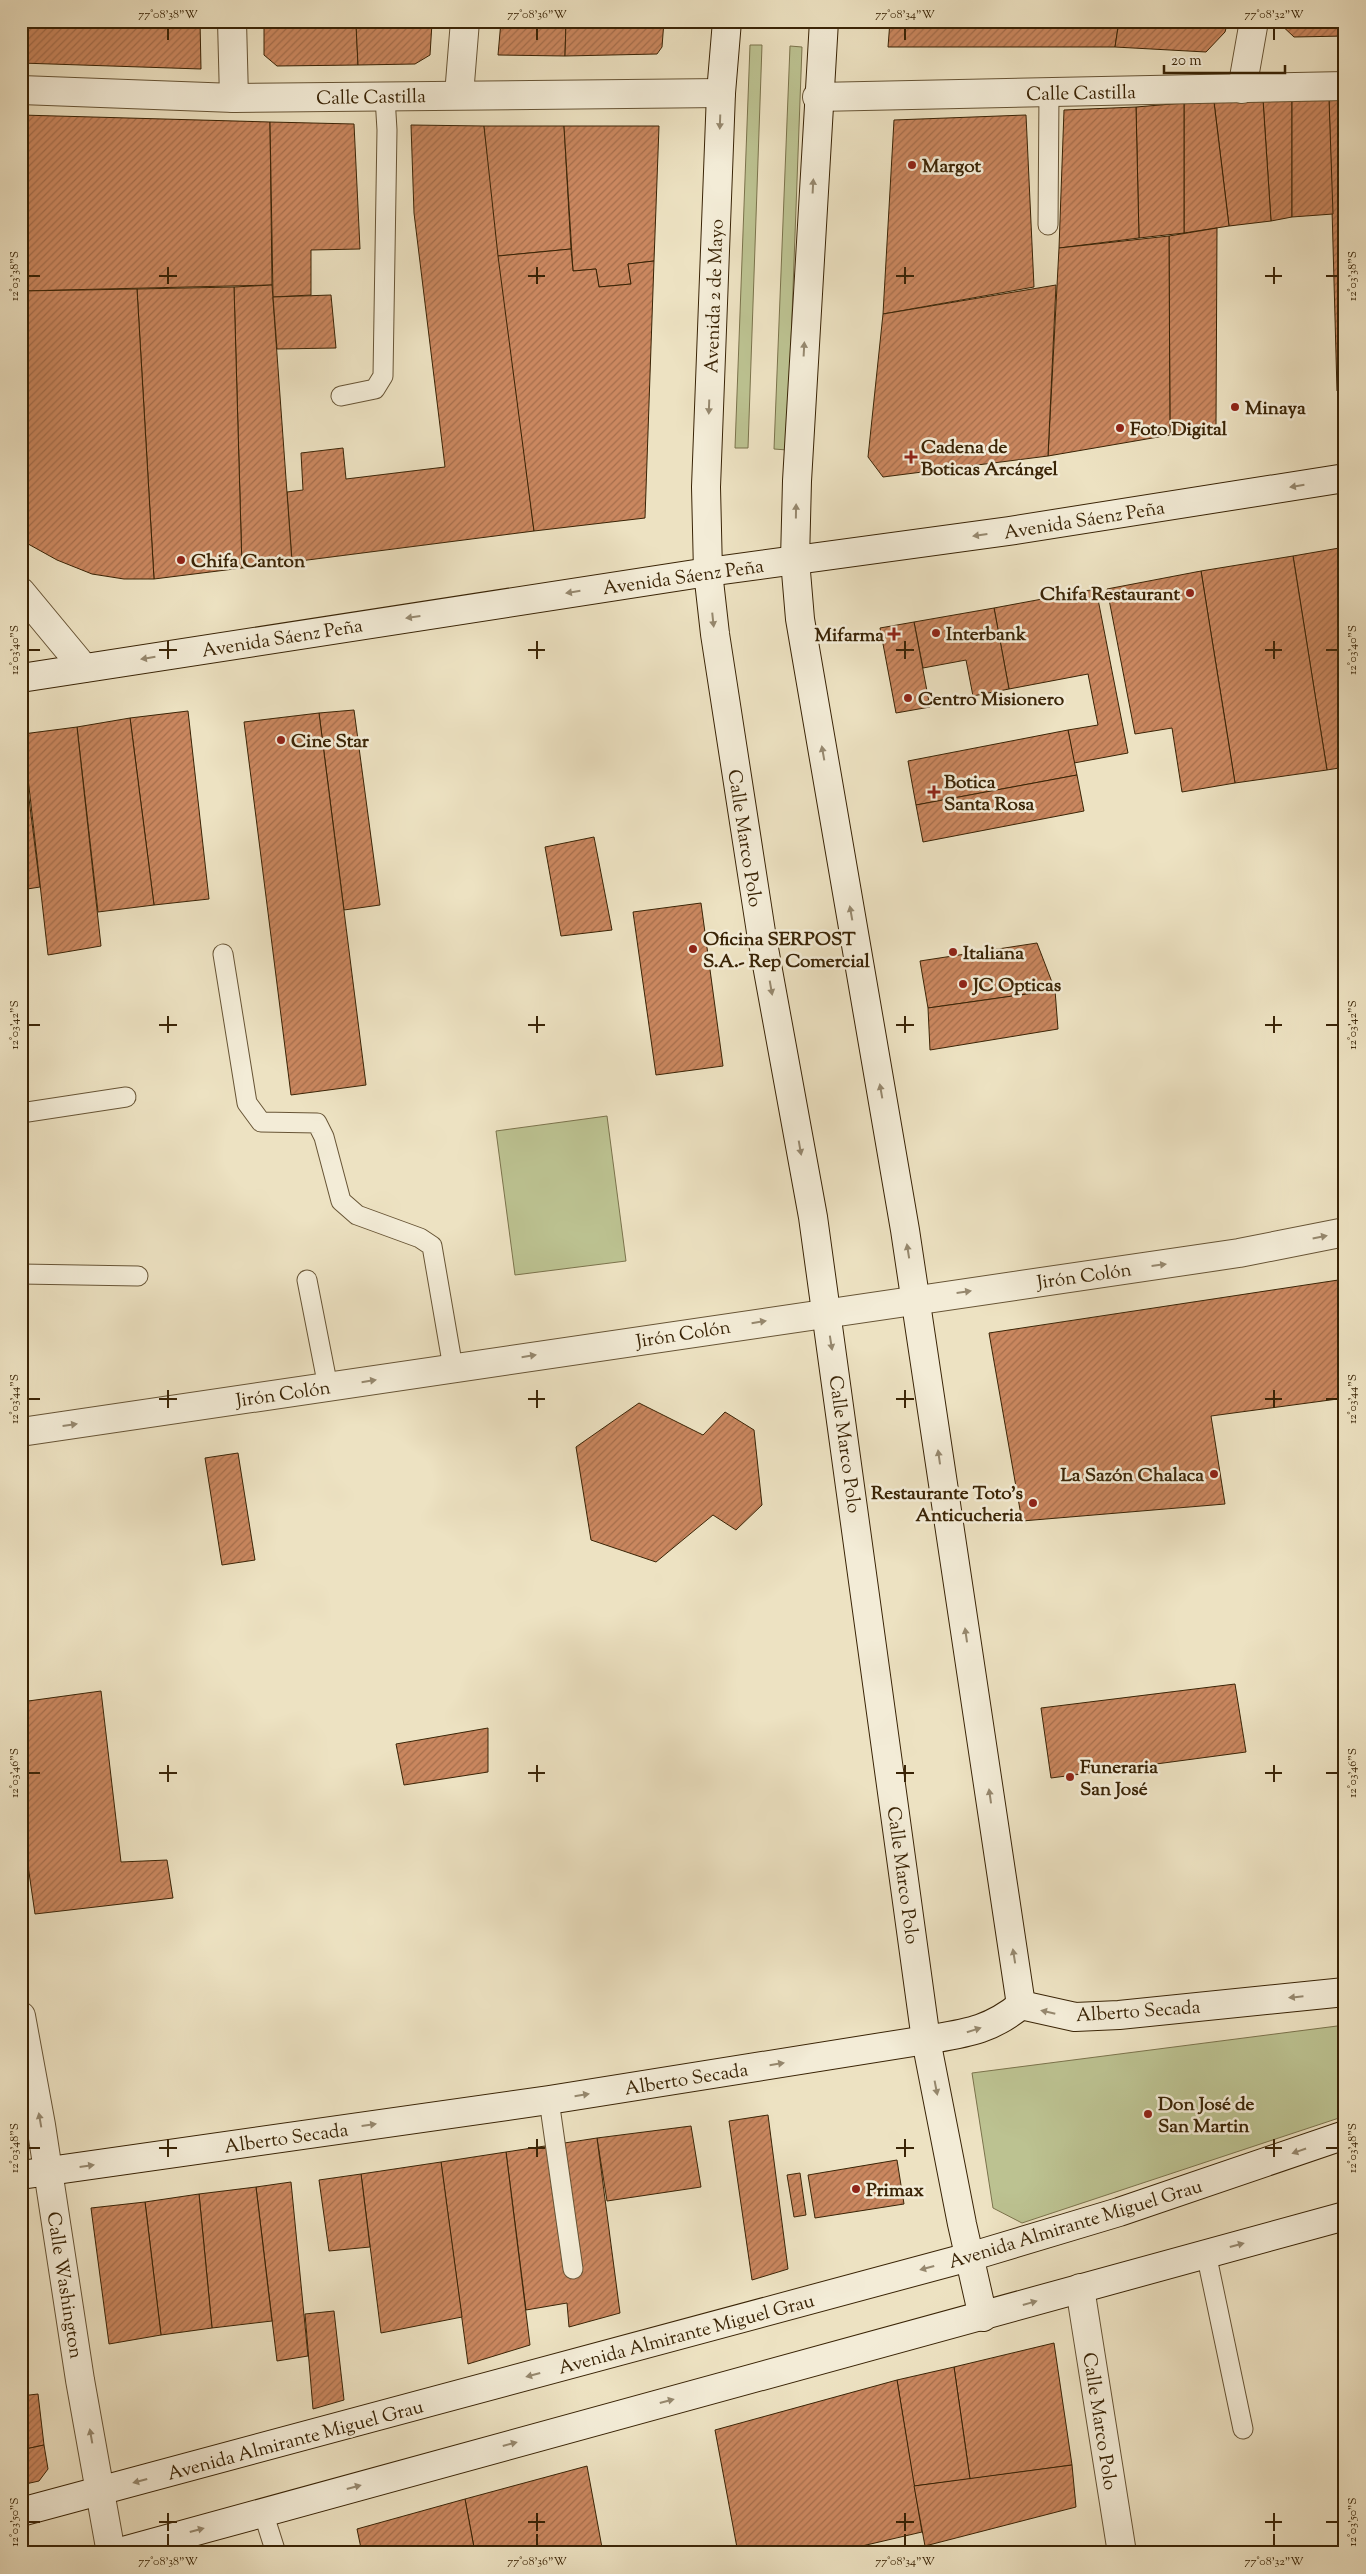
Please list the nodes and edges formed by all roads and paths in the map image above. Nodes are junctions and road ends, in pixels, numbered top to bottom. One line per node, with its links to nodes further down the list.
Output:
1 (232, 21): 14 (main road)
2 (465, 21): 11 (main road)
3 (728, 21): 9 (main road, Avenida 2 de Mayo)
4 (824, 21): 13 (main road)
5 (1254, 21): 7 (main road)
6 (1345, 86): 7 (main road, Calle Castilla)
7 (1242, 89): 10 (main road, Calle Castilla)
8 (21, 90): 14 (main road, Calle Castilla)
9 (721, 93): 11 (main road, Calle Castilla); 19 (main road, Avenida 2 de Mayo, one-way to 19)
10 (1049, 93): 13 (main road, Calle Castilla); 15 (lane)
11 (459, 95): 12 (main road, Calle Castilla)
12 (385, 97): 14 (main road, Calle Castilla); 16 (lane)
13 (818, 97): 18 (main road, one-way to 13)
14 (234, 98)
15 (1048, 225)
16 (340, 396)
17 (1345, 478): 18 (main road, Avenida Sáenz Peña, one-way to 18)
18 (795, 560): 19 (main road, Avenida Sáenz Peña); 30 (main road, one-way to 18)
19 (708, 572): 21 (main road, Avenida Sáenz Peña, one-way to 21); 31 (main road, Calle Marco Polo, one-way to 31)
20 (21, 592): 21 (main road)
21 (84, 668): 22 (main road, Avenida Sáenz Peña)
22 (21, 678)
23 (223, 954): 32 (lane)
24 (126, 1097): 25 (lane)
25 (21, 1113)
26 (1345, 1232): 30 (main road, Jirón Colón, one-way to 26)
27 (21, 1274): 28 (lane)
28 (138, 1276)
29 (307, 1280): 33 (lane)
30 (916, 1299): 31 (main road, Jirón Colón); 36 (main road, one-way to 30)
31 (827, 1312): 32 (main road, Jirón Colón, one-way to 31); 38 (main road, Calle Marco Polo, one-way to 38)
32 (453, 1368): 33 (main road, Jirón Colón, one-way to 32)
33 (328, 1387): 34 (main road, Jirón Colón, one-way to 33)
34 (21, 1432)
35 (1345, 1992): 36 (main road, Alberto Secada, one-way to 36)
36 (1021, 2005): 38 (main road, Alberto Secada, one-way to 36)
37 (21, 2016): 41 (main road, Calle Washington, one-way to 37)
38 (926, 2040): 39 (main road, Alberto Secada, one-way to 38); 44 (main road, Calle Marco Polo, one-way to 44)
39 (550, 2100): 41 (main road, Alberto Secada, one-way to 39); 45 (lane)
40 (1345, 2135): 44 (main road, Avenida Almirante Miguel Grau, one-way to 44)
41 (34, 2174): 49 (main road, Calle Washington, one-way to 41)
42 (1345, 2216): 43 (main road, one-way to 42)
43 (1206, 2253): 46 (main road); 48 (lane)
44 (969, 2257): 47 (main road, Calle Marco Polo); 49 (main road, Avenida Almirante Miguel Grau, one-way to 49)
45 (573, 2269)
46 (1080, 2288): 47 (main road, one-way to 46); 55 (main road, Calle Marco Polo)
47 (983, 2317): 51 (main road, one-way to 47)
48 (1243, 2429)
49 (101, 2492): 50 (main road, Avenida Almirante Miguel Grau); 52 (main road, Calle Washington)
50 (21, 2512)
51 (263, 2512): 53 (main road, one-way to 51); 54 (lane)
52 (112, 2553)
53 (116, 2553)
54 (276, 2553)
55 (1122, 2553)

